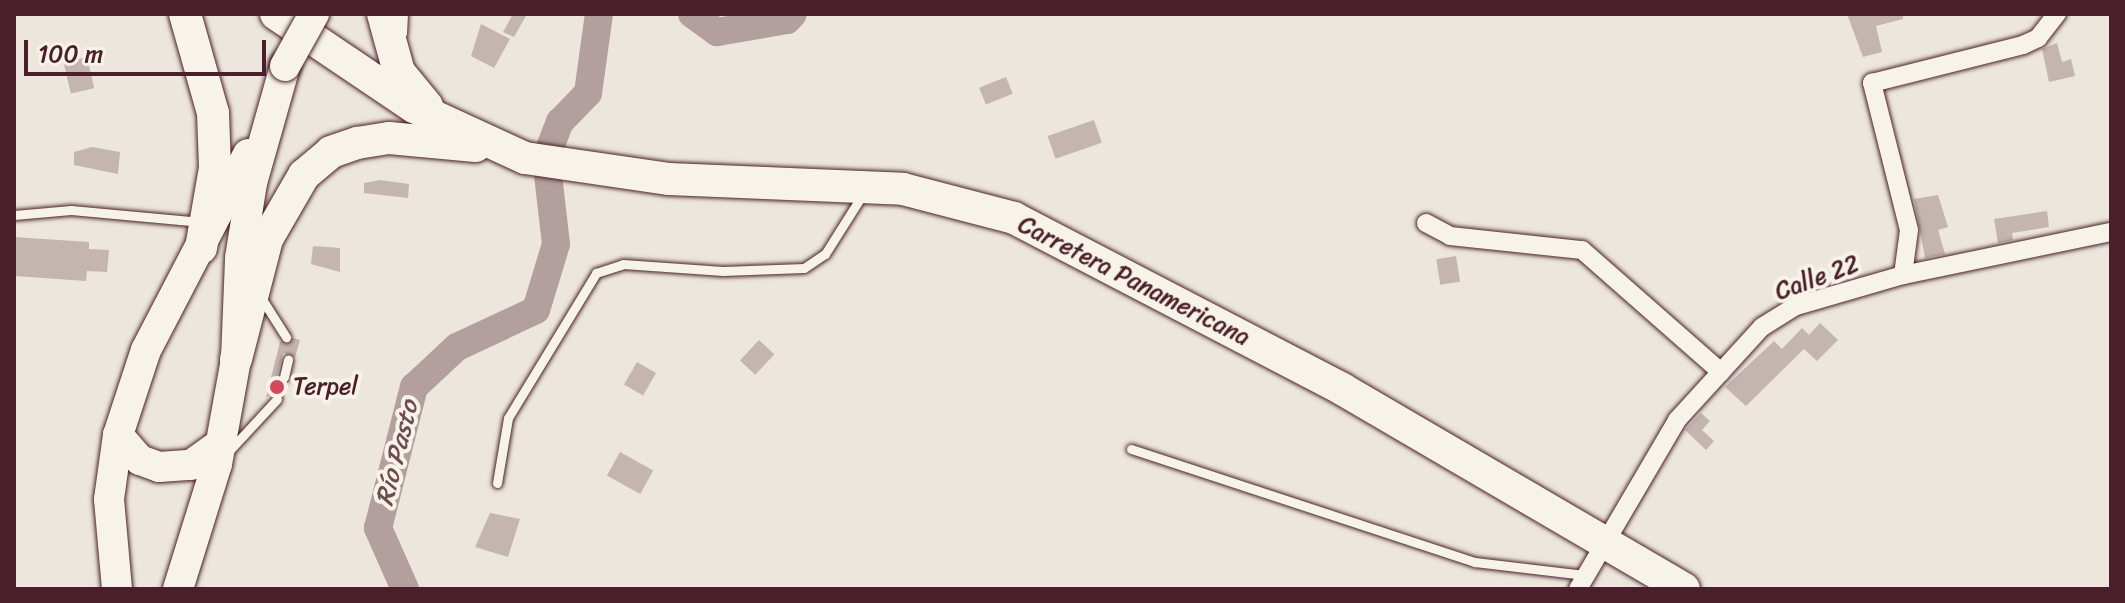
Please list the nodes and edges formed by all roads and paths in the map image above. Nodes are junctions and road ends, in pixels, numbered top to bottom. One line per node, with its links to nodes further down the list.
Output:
1 (185, 14): 15 (highway)
2 (276, 14): 9 (highway, Carretera Panamericana)
3 (314, 14): 8 (main road, bridge)
4 (383, 14): 7 (highway)
5 (403, 14): 7 (lane)
6 (2057, 14): 16 (street)
7 (399, 72): 9 (highway)
8 (268, 117): 15 (main road); 19 (main road)
9 (441, 120): 10 (highway, Carretera Panamericana)
10 (512, 153): 11 (highway, Carretera Panamericana); 17 (highway)
11 (863, 187): 27 (lane); 28 (highway, Carretera Panamericana)
12 (14, 215): 15 (lane)
13 (1426, 223): 21 (street)
14 (2111, 232): 16 (street, Calle 22)
15 (205, 235): 24 (main road)
16 (1903, 275): 21 (street, Calle 22)
17 (256, 290): 18 (lane); 19 (highway)
18 (286, 337)
19 (236, 359): 26 (main road)
20 (288, 359): 22 (lane)
21 (1721, 372): 28 (street, Calle 22)
22 (284, 377)
23 (277, 399): 26 (lane)
24 (118, 435): 26 (main road); 30 (main road)
25 (1131, 449): 29 (lane)
26 (218, 455): 31 (main road)
27 (497, 483)
28 (1603, 540): 29 (street, Calle 22); 32 (highway, Carretera Panamericana)
29 (1581, 582)
30 (117, 589)
31 (178, 589)
32 (1684, 589)

